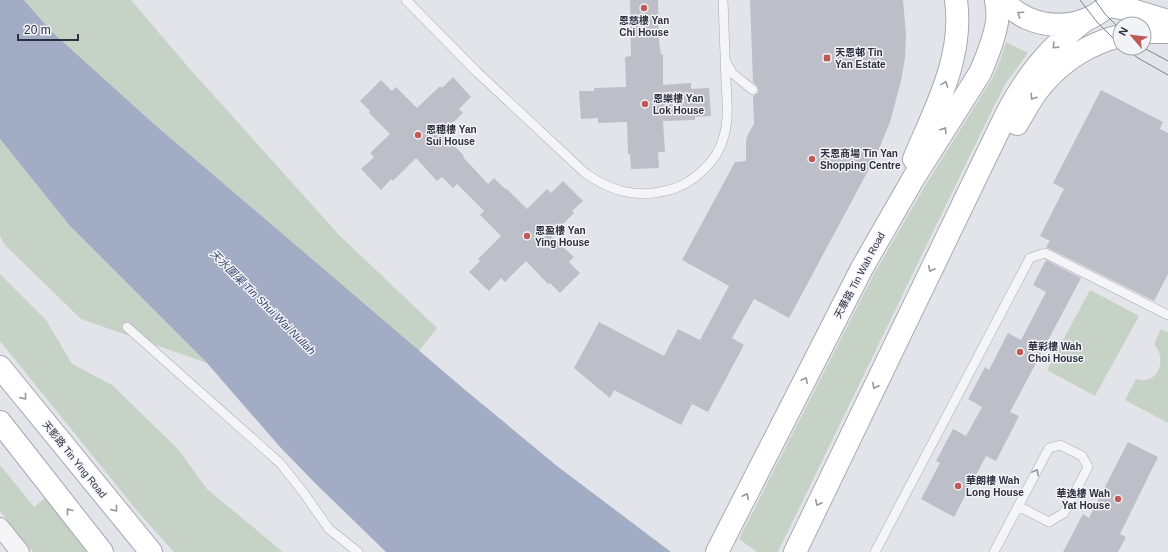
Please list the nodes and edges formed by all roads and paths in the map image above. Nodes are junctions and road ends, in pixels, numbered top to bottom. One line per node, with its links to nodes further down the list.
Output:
1 (406, 0): 12 (lane)
2 (723, 0): 12 (lane)
3 (956, 0): 14 (main road, one-way to 3)
4 (996, 0): 14 (main road, 天華路 Tin Wah Road, one-way to 4)
5 (1004, 0): 7 (main road, one-way to 5)
6 (1111, 3): 7 (main road); 8 (main road)
7 (1084, 21): 15 (main road, one-way to 15)
8 (1168, 21)
9 (1152, 32): 10 (main road)
10 (1168, 32)
11 (1112, 38): 15 (main road, one-way to 15)
12 (725, 61): 13 (lane)
13 (753, 90)
14 (887, 223): 26 (main road, 天華路 Tin Wah Road, one-way to 14)
15 (941, 250): 27 (main road, one-way to 27)
16 (1168, 316): 28 (lane)
17 (127, 327): 25 (lane)
18 (0, 367): 24 (main road, 天影路 Tin Ying Road, one-way to 24)
19 (0, 422): 23 (main road, one-way to 19)
20 (1018, 506): 20 (lane, one-way to 20); 29 (lane)
21 (0, 527): 22 (street)
22 (20, 552)
23 (102, 552)
24 (151, 552)
25 (358, 552)
26 (717, 552)
27 (795, 552)
28 (876, 552)
29 (994, 552)

